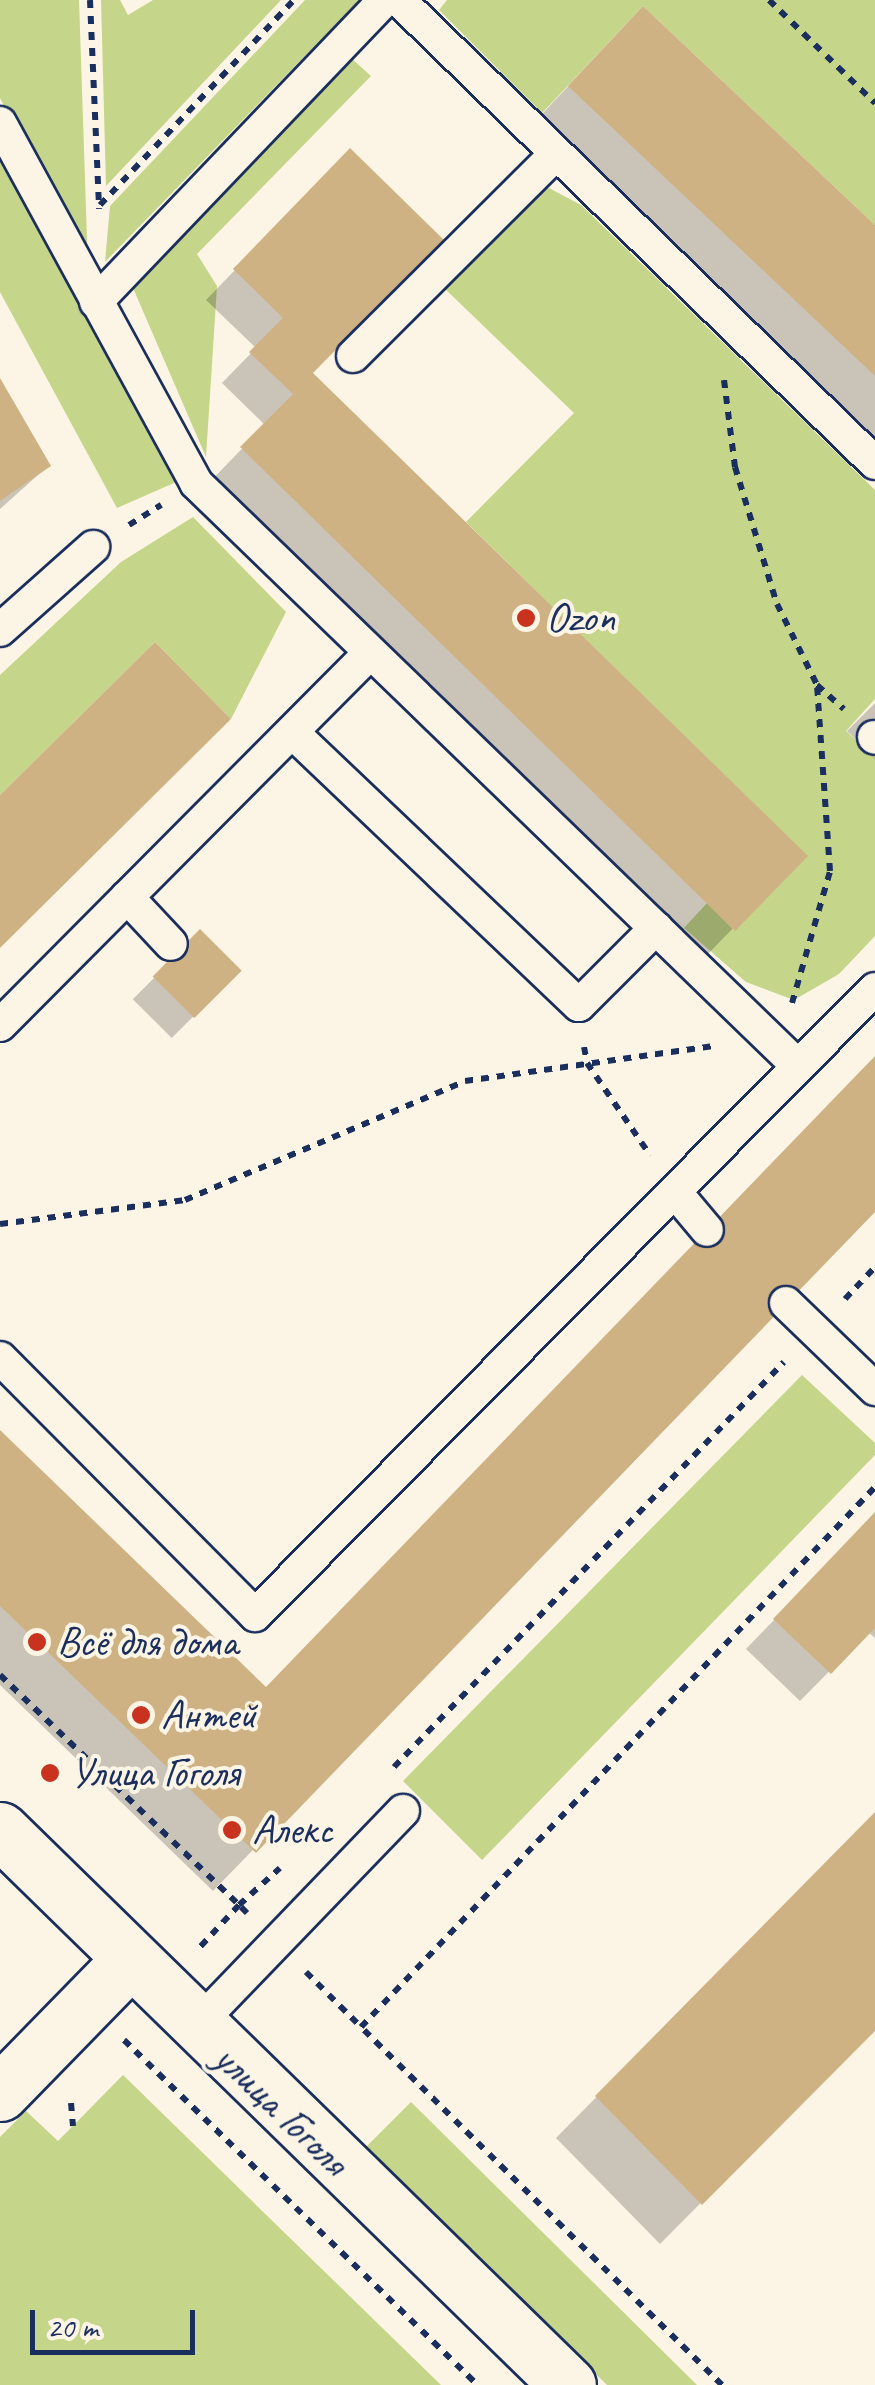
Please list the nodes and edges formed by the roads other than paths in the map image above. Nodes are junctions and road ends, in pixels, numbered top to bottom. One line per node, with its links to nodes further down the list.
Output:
1 (385, 0): 5 (lane)
2 (400, 0): 4 (lane)
3 (0, 123): 5 (lane)
4 (555, 155): 6 (lane); 7 (lane)
5 (96, 302): 10 (lane)
6 (353, 356)
7 (875, 463)
8 (93, 548): 9 (lane)
9 (0, 630)
10 (368, 655): 11 (lane); 13 (lane)
11 (292, 732): 12 (lane); 13 (lane)
12 (127, 898): 14 (lane); 16 (lane)
13 (656, 928): 17 (lane)
14 (171, 944)
15 (875, 989): 17 (lane)
16 (0, 1025)
17 (798, 1066): 18 (lane)
18 (676, 1193): 19 (lane); 21 (lane)
19 (707, 1230)
20 (786, 1304): 22 (lane)
21 (0, 1358)
22 (875, 1388)
23 (403, 1810): 26 (lane)
24 (0, 1830): 25 (street, улица Гоголя)
25 (130, 1960): 26 (street, улица Гоголя); 27 (street)
26 (195, 2027): 28 (street, улица Гоголя)
27 (0, 2093)
28 (568, 2385)

